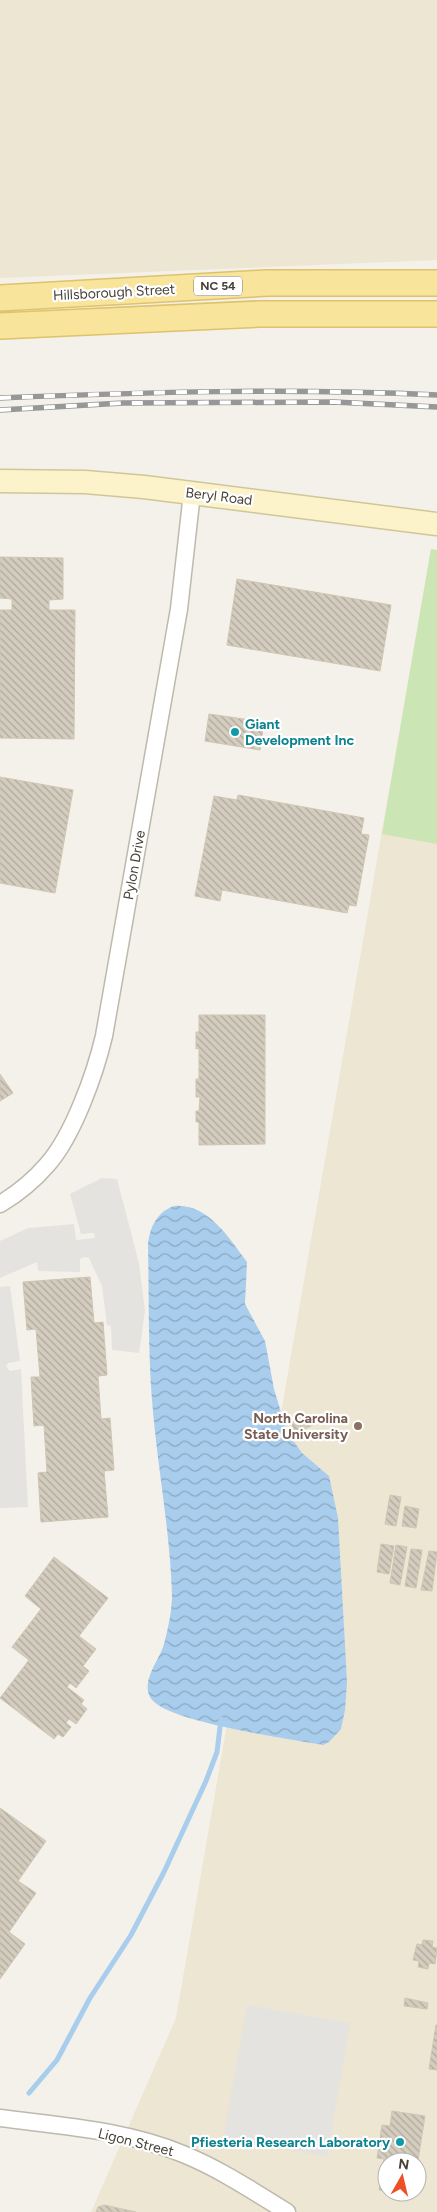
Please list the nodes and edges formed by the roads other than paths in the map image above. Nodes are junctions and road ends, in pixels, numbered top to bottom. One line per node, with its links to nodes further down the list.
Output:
1 (437, 283): 2 (main road, Hillsborough Street / NC 54)
2 (0, 298)
3 (437, 314): 4 (main road, Hillsborough Street / NC 54)
4 (0, 326)
5 (0, 481): 6 (street, Beryl Road)
6 (192, 493): 7 (street, Beryl Road); 8 (street, Pylon Drive)
7 (437, 524)
8 (0, 1204)
9 (0, 2118): 10 (street, Ligon Street)
10 (287, 2212)

